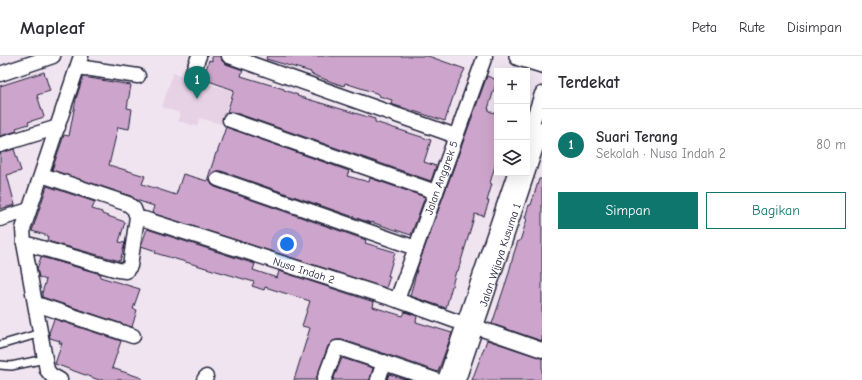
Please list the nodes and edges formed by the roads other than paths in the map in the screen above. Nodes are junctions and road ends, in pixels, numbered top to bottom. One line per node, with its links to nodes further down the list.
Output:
1 (53, 56): 9 (street)
2 (199, 56): 8 (street)
3 (229, 56): 16 (street)
4 (485, 56): 16 (street, Jalan Anggrek 5)
5 (519, 56): 7 (street)
6 (79, 61): 10 (street); 13 (street)
7 (542, 63)
8 (193, 70)
9 (0, 74)
10 (138, 76)
11 (542, 94): 14 (street)
12 (230, 120): 21 (street)
13 (58, 127): 17 (street); 18 (street)
14 (530, 129)
15 (542, 129): 29 (street, Jalan Wijaya Kusuma 1)
16 (456, 136): 21 (street, Jalan Anggrek 5)
17 (0, 145)
18 (42, 175): 22 (street); 25 (street)
19 (514, 176): 29 (street, Jalan Wijaya Kusuma 1)
20 (218, 179): 26 (street)
21 (436, 192): 26 (street, Jalan Anggrek 5)
22 (29, 210): 23 (street); 25 (street)
23 (0, 219)
24 (144, 219): 27 (street, Nusa Indah 2)
25 (24, 243): 28 (street)
26 (416, 248): 27 (street, Jalan Anggrek 5)
27 (397, 300): 29 (street, Nusa Indah 2)
28 (36, 304): 30 (street); 31 (street)
29 (470, 325): 33 (street, Nusa Indah 2); 41 (street, Jalan Wijaya Kusuma 1); 42 (street, Jalan Wijaya Kusuma 1)
30 (41, 333): 32 (lane); 34 (street)
31 (133, 336)
32 (0, 345)
33 (542, 350)
34 (45, 359): 36 (lane); 37 (street)
35 (384, 362): 38 (street); 39 (street); 40 (street)
36 (0, 365)
37 (60, 380)
38 (324, 380)
39 (378, 380)
40 (435, 380)
41 (445, 380)
42 (458, 380)

